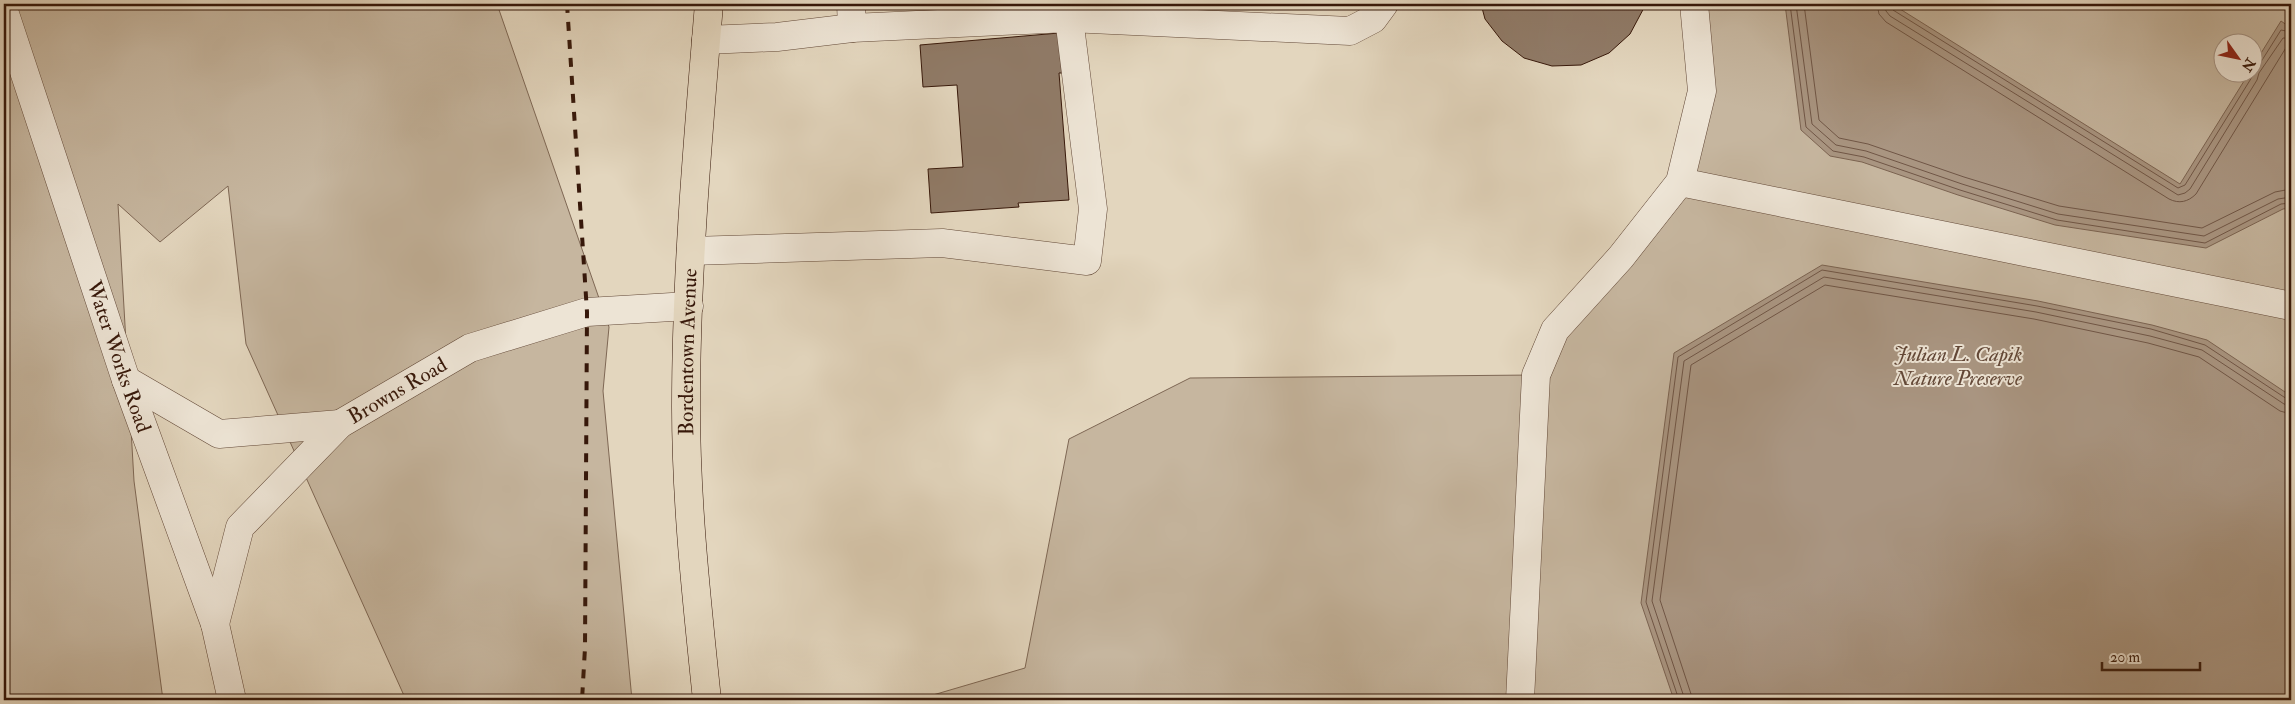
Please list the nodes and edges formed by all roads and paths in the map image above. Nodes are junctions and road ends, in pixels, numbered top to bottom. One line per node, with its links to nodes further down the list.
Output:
1 (709, 4): 7 (main road, Bordentown Avenue)
2 (1384, 4): 6 (street)
3 (1694, 4): 8 (street)
4 (4, 12): 12 (street, Water Works Road)
5 (851, 16): 6 (street); 7 (street)
6 (1069, 18): 9 (street)
7 (706, 40): 9 (main road, Bordentown Avenue)
8 (1680, 182): 11 (street); 17 (street)
9 (691, 251): 10 (main road, Bordentown Avenue)
10 (689, 306): 13 (street, Browns Road); 16 (main road, Bordentown Avenue)
11 (2291, 306)
12 (126, 380): 13 (street); 14 (street, Water Works Road)
13 (340, 424): 14 (street, Browns Road)
14 (215, 624): 15 (street, Water Works Road)
15 (232, 700)
16 (707, 700)
17 (1520, 700)

